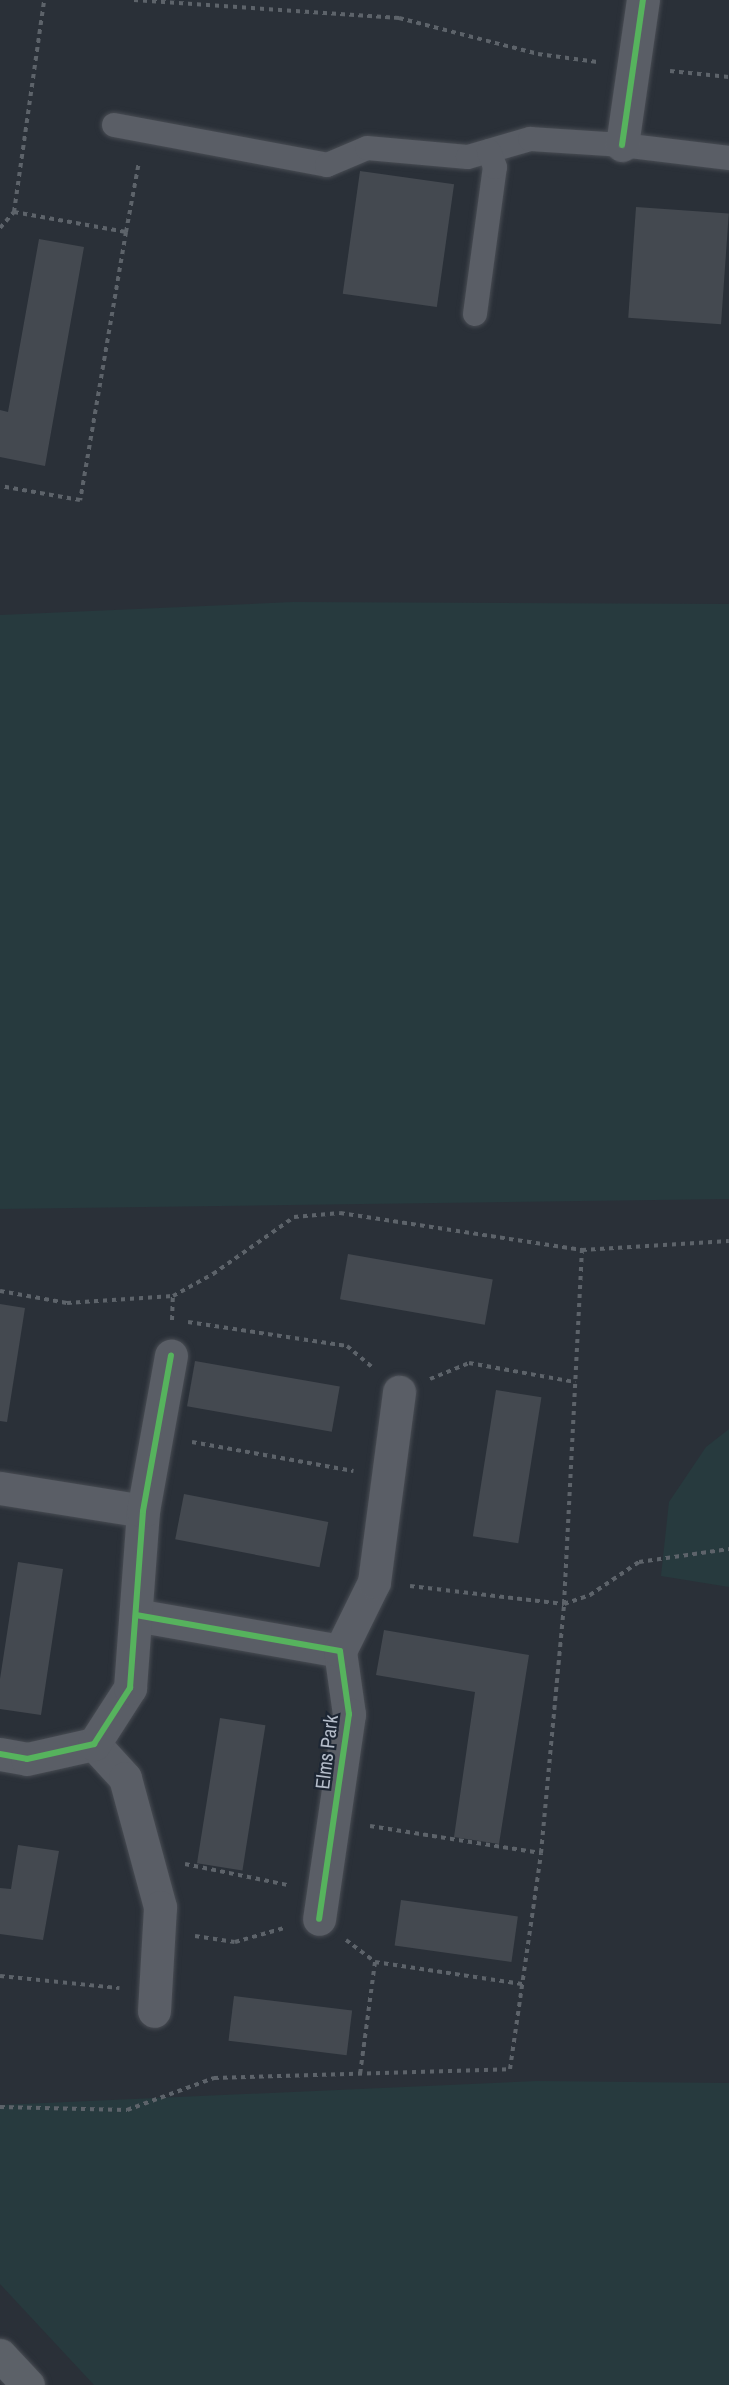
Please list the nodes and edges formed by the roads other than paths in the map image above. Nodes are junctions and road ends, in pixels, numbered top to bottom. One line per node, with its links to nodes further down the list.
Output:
1 (643, 0): 3 (street)
2 (114, 125): 4 (lane)
3 (622, 145): 4 (lane); 5 (lane)
4 (489, 151): 6 (lane)
5 (729, 158)
6 (475, 314)
7 (171, 1356): 10 (street)
8 (399, 1392): 12 (street)
9 (0, 1488): 10 (street)
10 (142, 1511): 11 (street)
11 (136, 1616): 12 (street); 13 (street)
12 (340, 1651): 15 (street, Elms Park)
13 (94, 1744): 14 (street); 16 (street)
14 (0, 1754)
15 (321, 1905)
16 (155, 2001)
17 (0, 2355): 18 (main road)
18 (28, 2385)

